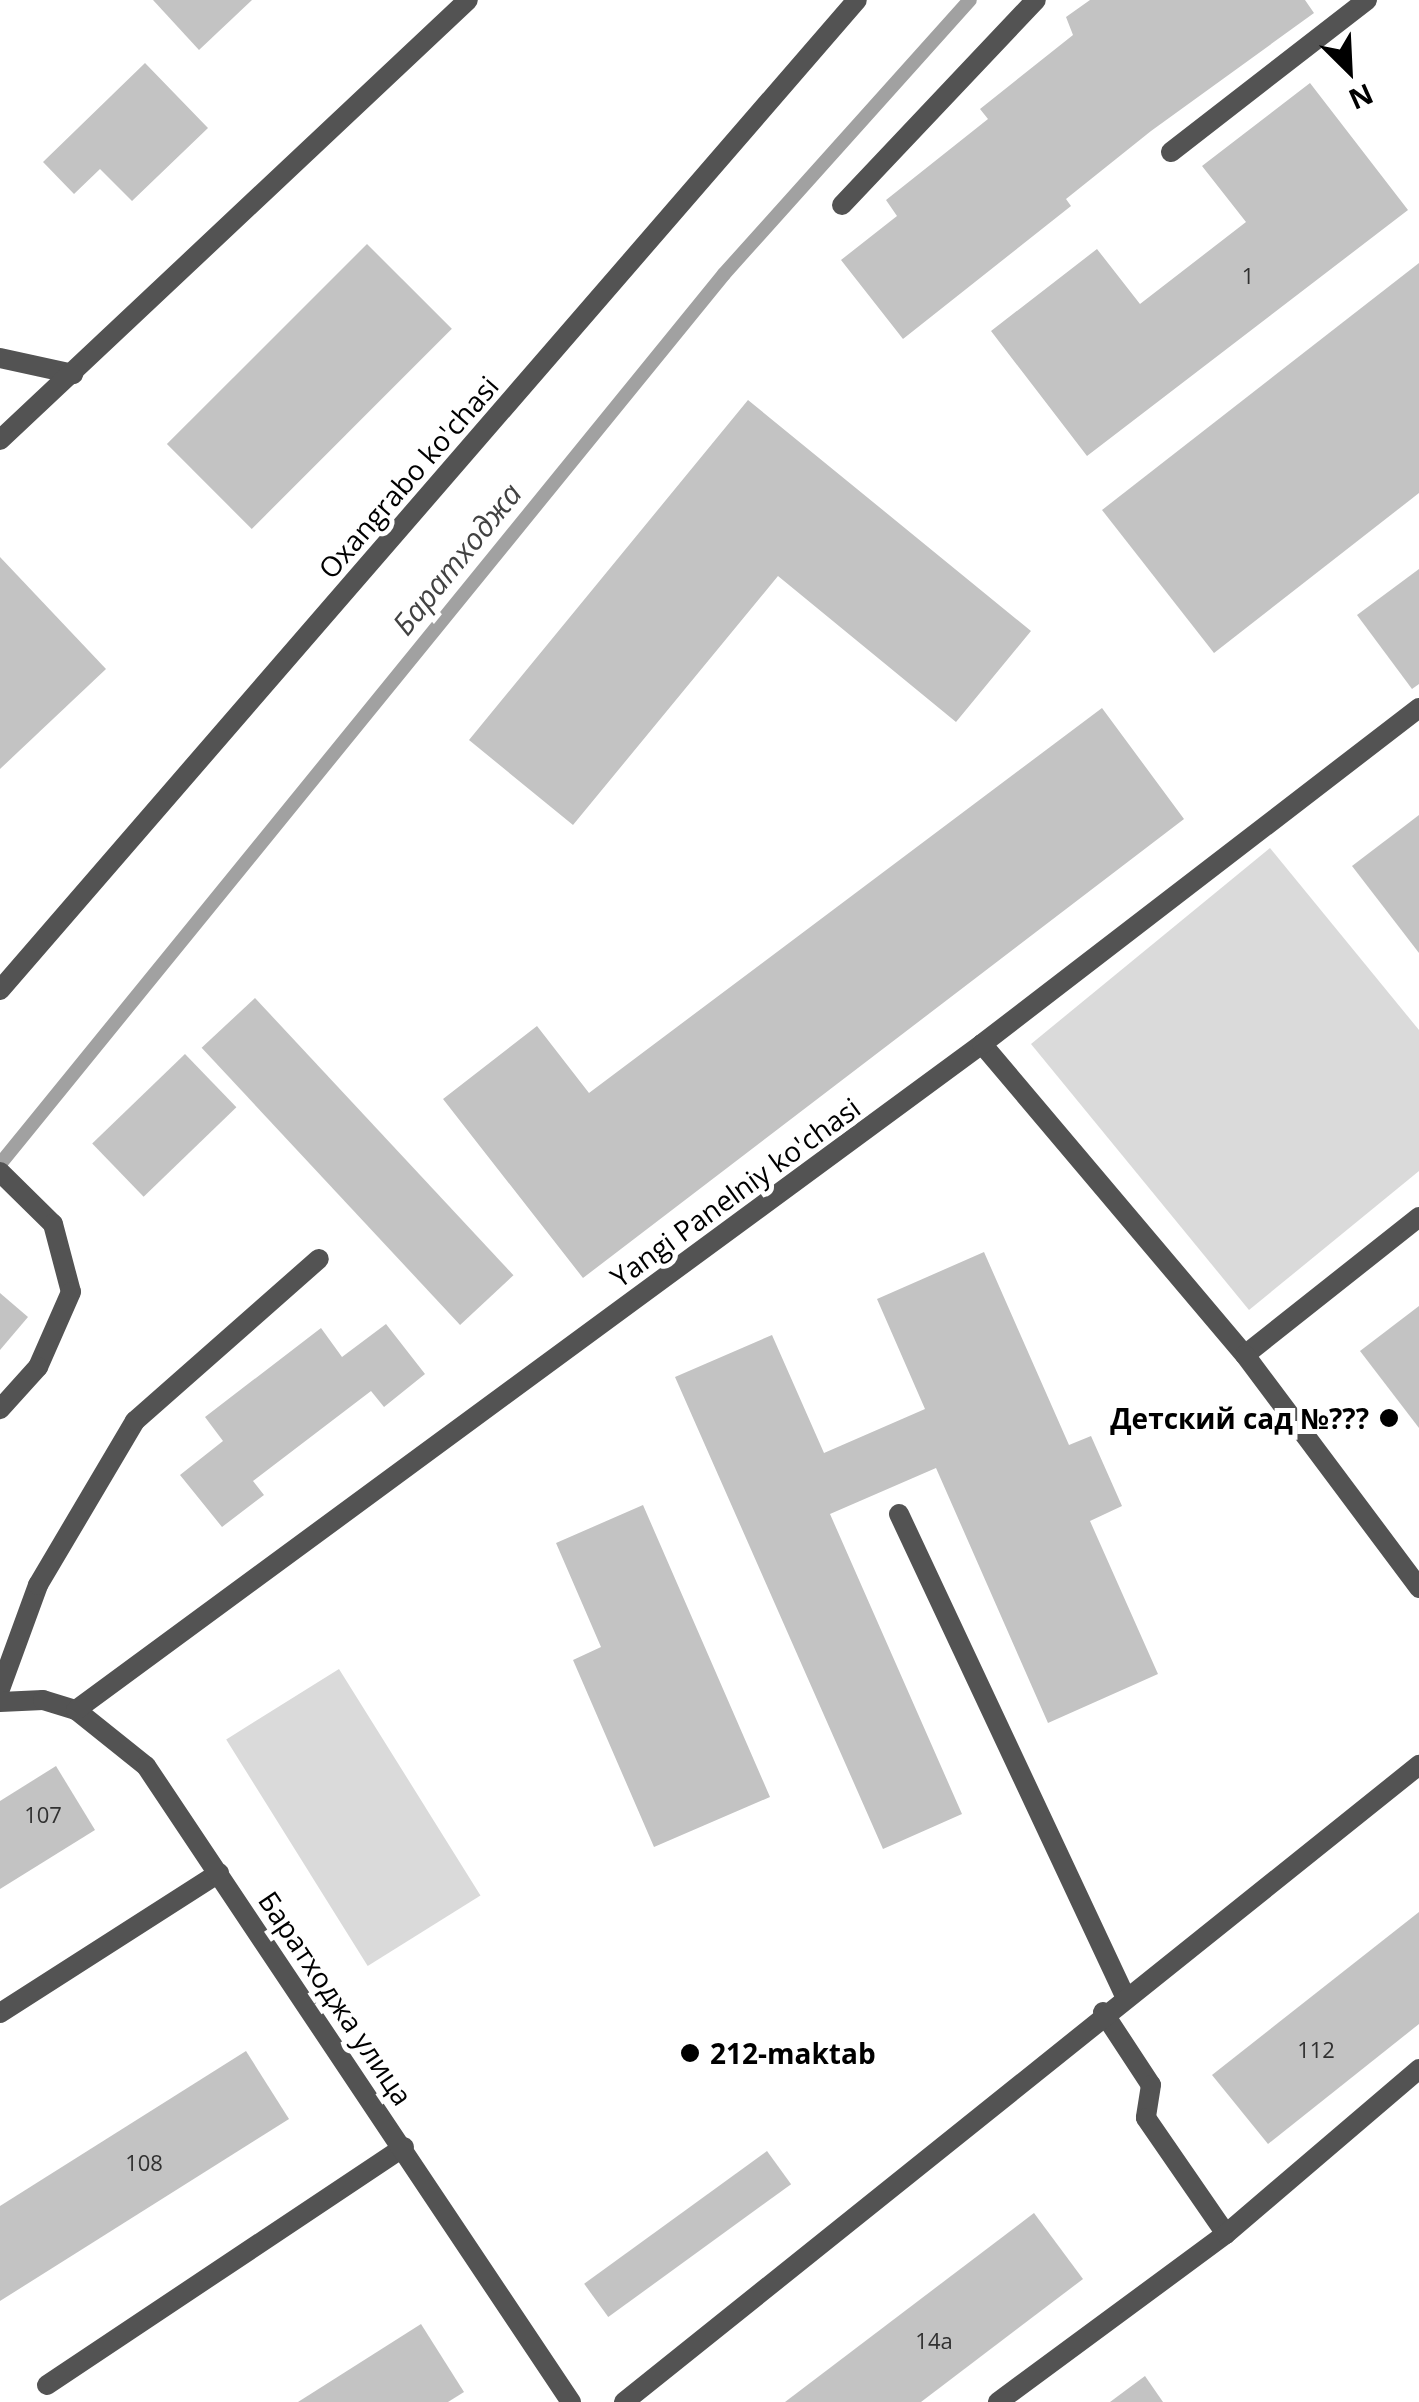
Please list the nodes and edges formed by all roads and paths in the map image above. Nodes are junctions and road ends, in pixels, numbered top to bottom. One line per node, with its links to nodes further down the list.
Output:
1 (468, 0): 8 (street)
2 (857, 0): 11 (street, Oxangrabo ko'chasi)
3 (1036, 0): 6 (street)
4 (1366, 0): 5 (street)
5 (1171, 152)
6 (842, 205)
7 (0, 358): 8 (street)
8 (73, 374): 9 (street)
9 (0, 440)
10 (1419, 708): 12 (street, Yangi Panelniy ko'chasi)
11 (0, 990)
12 (982, 1044): 16 (street); 22 (street, Yangi Panelniy ko'chasi)
13 (3, 1175): 17 (street)
14 (1419, 1217): 16 (street)
15 (319, 1260): 20 (street)
16 (1244, 1355): 19 (street)
17 (0, 1410)
18 (899, 1514): 25 (street)
19 (1419, 1588)
20 (0, 1689)
21 (0, 1702): 22 (street, Баратходжа улица)
22 (76, 1710): 24 (street, Баратходжа улица)
23 (1419, 1765): 25 (street)
24 (218, 1874): 27 (street); 29 (street, Баратходжа улица)
25 (1124, 1996): 26 (street)
26 (1103, 2012): 30 (street); 33 (street)
27 (0, 2013)
28 (1419, 2069): 30 (street)
29 (404, 2148): 31 (street); 32 (street, Баратходжа улица)
30 (1226, 2234): 34 (street)
31 (48, 2386)
32 (571, 2402)
33 (624, 2402)
34 (998, 2402)

